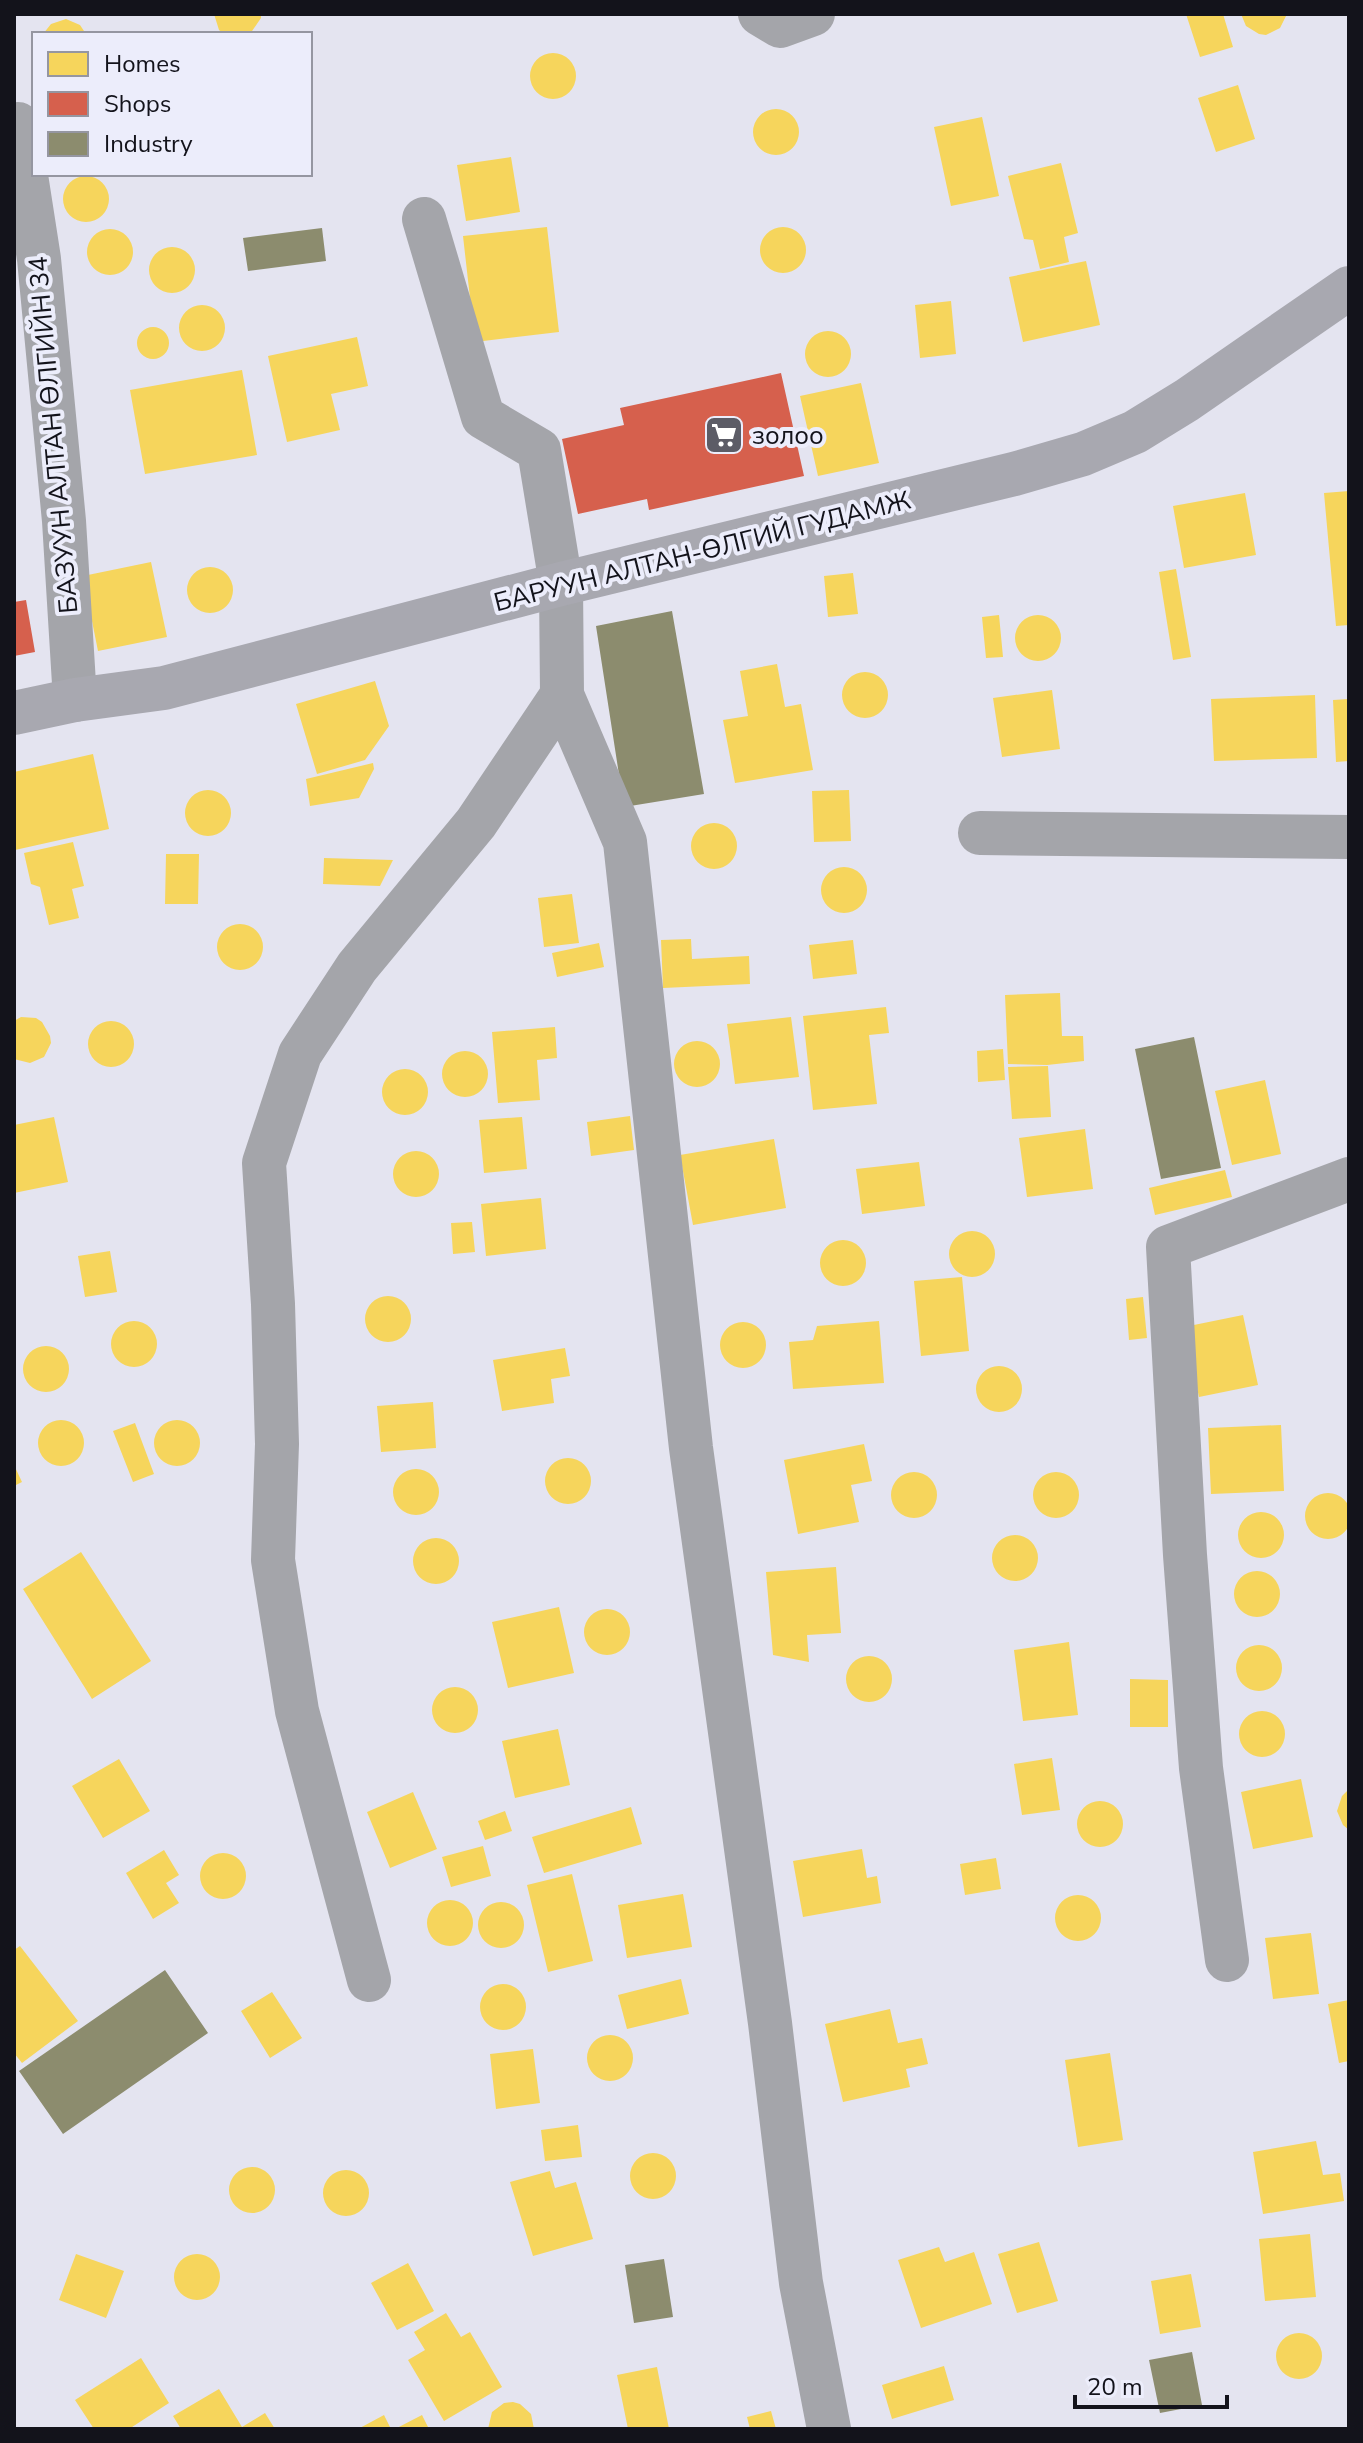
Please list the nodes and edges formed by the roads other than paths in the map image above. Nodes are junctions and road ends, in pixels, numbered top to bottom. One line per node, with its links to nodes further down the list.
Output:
1 (760, 14): 2 (street)
2 (813, 14)
3 (18, 124): 8 (street, БАЗУУН АЛТАН ӨЛГИЙН 34)
4 (424, 219): 6 (street)
5 (1349, 288): 6 (main road, БАРУУН АЛТАН-ӨЛГИЙ ГУДАМЖ)
6 (561, 584): 7 (street); 8 (main road, БАРУУН АЛТАН-ӨЛГИЙ ГУДАМЖ)
7 (562, 695): 14 (street); 15 (street)
8 (75, 700): 9 (main road, БАРУУН АЛТАН-ӨЛГИЙ ГУДАМЖ)
9 (14, 713)
10 (980, 833): 11 (street)
11 (1349, 837)
12 (1349, 1179): 13 (street)
13 (1227, 1960)
14 (369, 1980)
15 (829, 2429)

